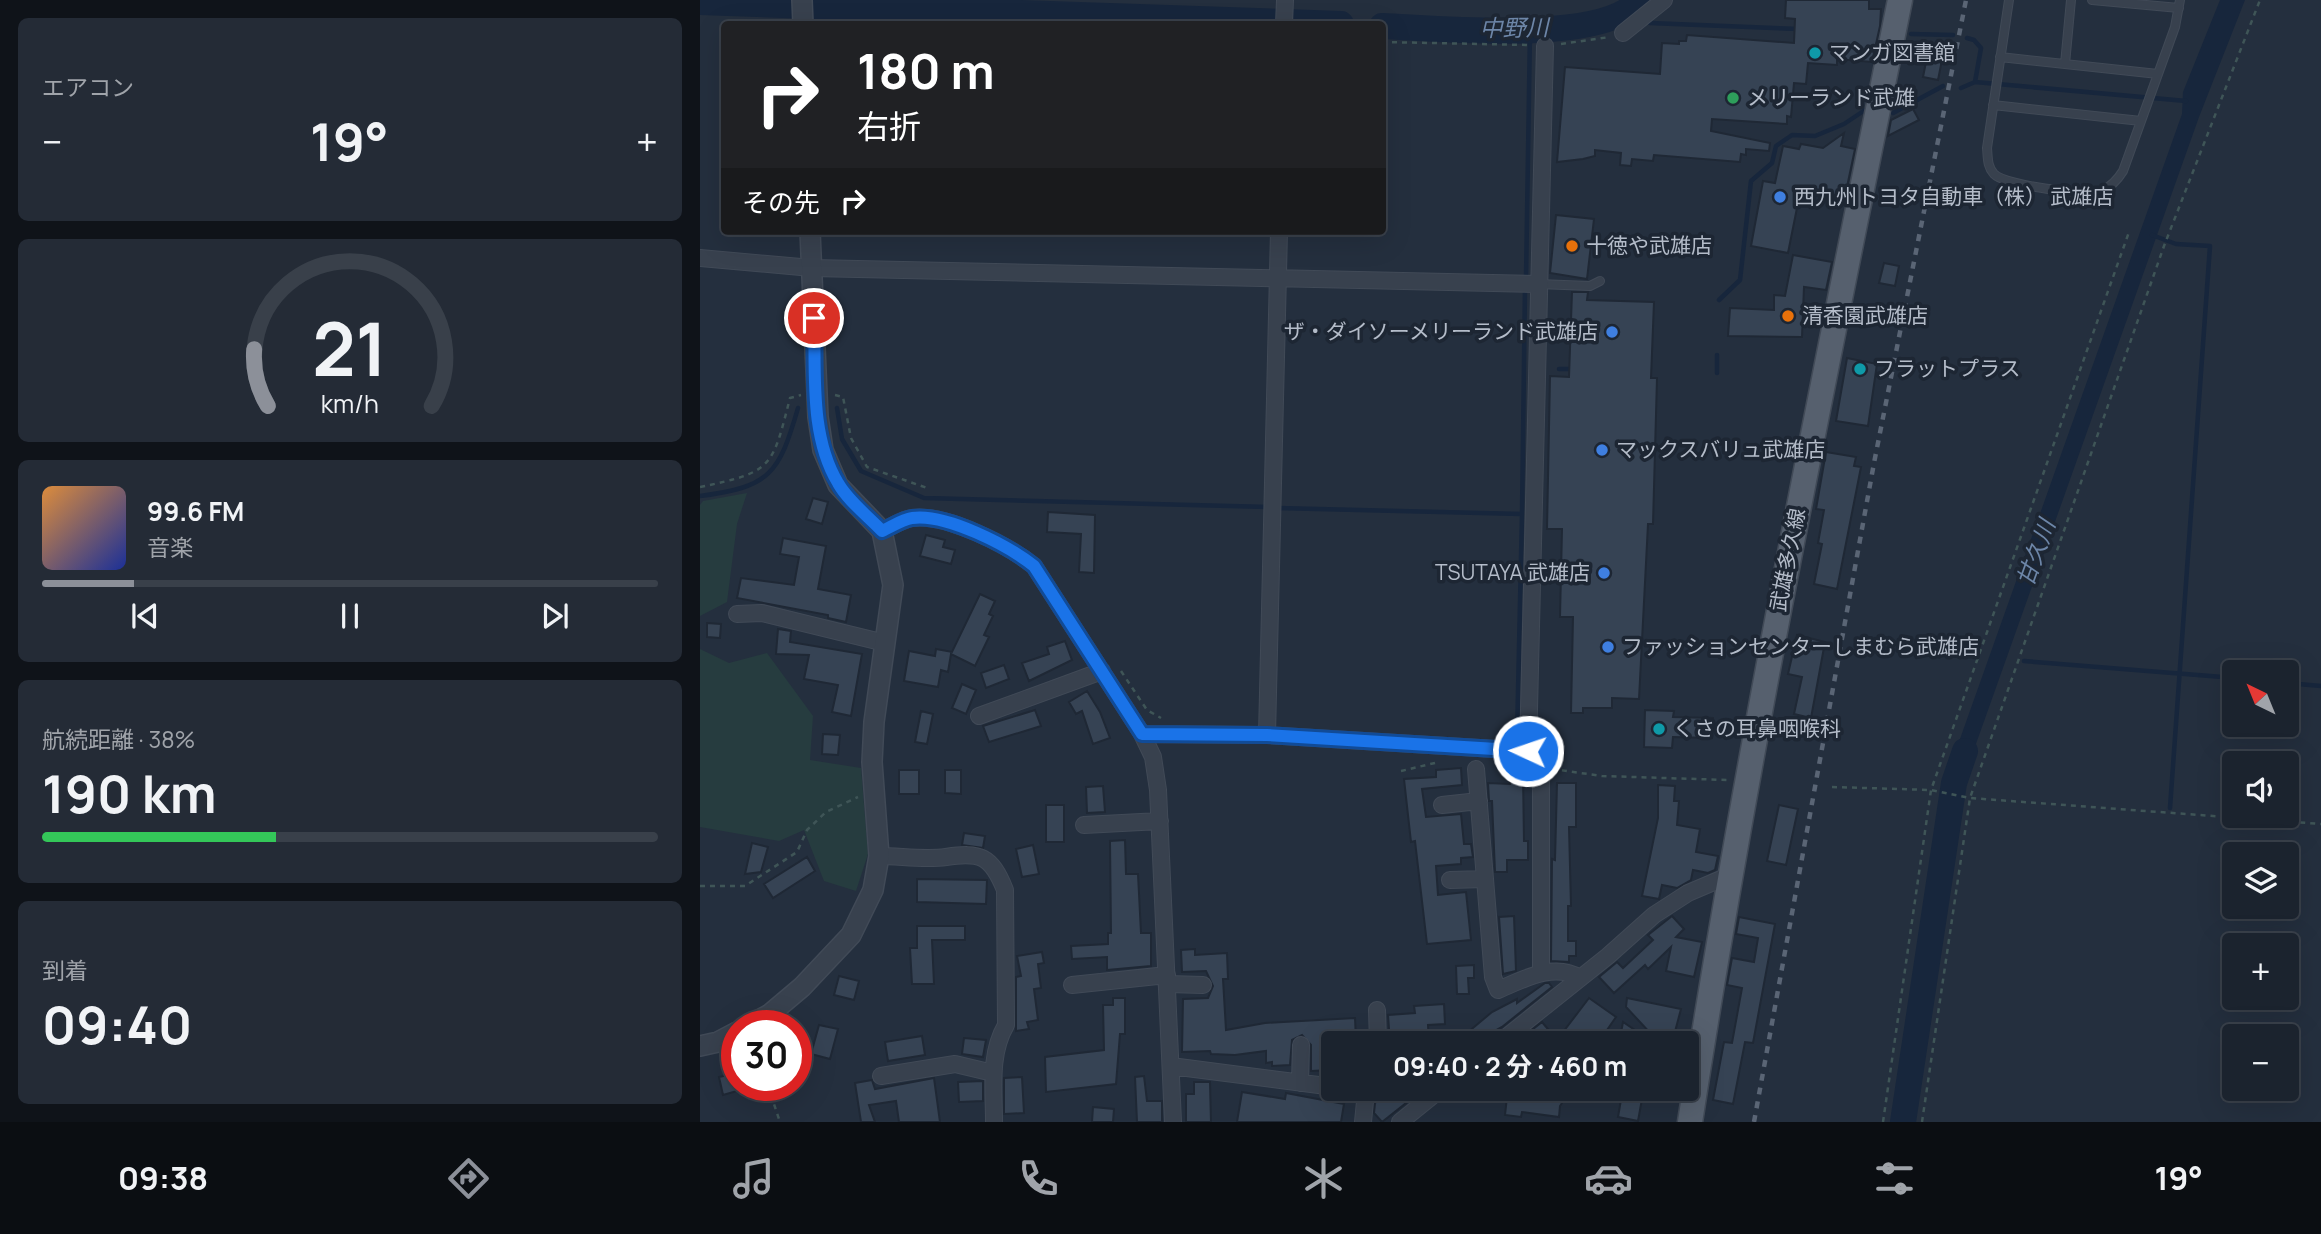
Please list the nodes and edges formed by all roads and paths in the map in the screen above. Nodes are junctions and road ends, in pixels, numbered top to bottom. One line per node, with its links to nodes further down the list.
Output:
1 (802, 0): 9 (street)
2 (1664, 0): 11 (street)
3 (2009, 0): 15 (lane)
4 (2071, 0): 16 (lane)
5 (2092, 0): 7 (lane)
6 (2260, 0): 44 (path)
7 (2134, 2): 8 (lane)
8 (2179, 4): 17 (lane)
9 (802, 21)
10 (1896, 21): 40 (main road, 武雄多久線)
11 (1623, 33): 14 (path)
12 (1386, 42): 13 (path)
13 (1522, 45)
14 (1545, 46): 27 (street)
15 (2000, 57): 16 (lane); 18 (lane)
16 (2065, 64): 17 (lane)
17 (2158, 74): 19 (lane)
18 (1993, 105): 19 (lane); 19 (lane)
19 (2141, 121)
20 (2129, 232): 43 (path)
21 (810, 235): 24 (street)
22 (1279, 235): 25 (street)
23 (700, 258): 24 (street)
24 (812, 268): 25 (street); 28 (street)
25 (1278, 278): 27 (street); 35 (street)
26 (1600, 281): 27 (lane)
27 (1538, 284): 35 (street)
28 (882, 531): 30 (street); 31 (street)
29 (737, 614): 30 (street)
30 (885, 643): 42 (street)
31 (1110, 668): 32 (street); 33 (path); 34 (street)
32 (979, 716)
33 (1169, 723)
34 (1142, 734): 35 (street); 47 (street)
35 (1267, 735)
36 (1448, 760): 38 (path)
37 (1476, 769): 45 (street)
38 (1401, 771)
39 (1545, 775): 40 (path); 55 (street)
40 (1748, 780): 51 (main road, 武雄多久線)
41 (1832, 788): 43 (path)
42 (874, 789): 50 (street); 54 (path)
43 (1931, 790): 44 (path); 81 (path)
44 (1970, 798): 48 (path); 82 (path)
45 (1479, 801): 46 (street); 52 (street)
46 (1441, 805)
47 (1160, 821): 49 (street); 57 (street)
48 (2321, 824)
49 (1084, 825)
50 (879, 856): 60 (street); 68 (street)
51 (1728, 876): 56 (street); 80 (main road, 武雄多久線)
52 (1485, 879): 53 (street); 55 (street)
53 (1450, 880)
54 (700, 886)
55 (1541, 972): 56 (street)
56 (1580, 978): 63 (street)
57 (1167, 980): 58 (street); 59 (street); 67 (street)
58 (1072, 985)
59 (1203, 985)
60 (774, 1010)
61 (1377, 1010): 62 (street)
62 (1378, 1031)
63 (1514, 1031)
64 (721, 1040): 66 (street)
65 (1301, 1045): 70 (street)
66 (700, 1046)
67 (1171, 1066): 70 (street); 77 (street)
68 (993, 1073): 69 (street); 76 (street)
69 (881, 1076)
70 (1300, 1083): 71 (street)
71 (1321, 1085)
72 (773, 1101): 75 (path)
73 (1366, 1101): 78 (street)
74 (1426, 1101): 79 (street)
75 (780, 1122)
76 (994, 1122)
77 (1173, 1122)
78 (1363, 1122)
79 (1400, 1122)
80 (1690, 1122)
81 (1883, 1122)
82 (1922, 1122)

